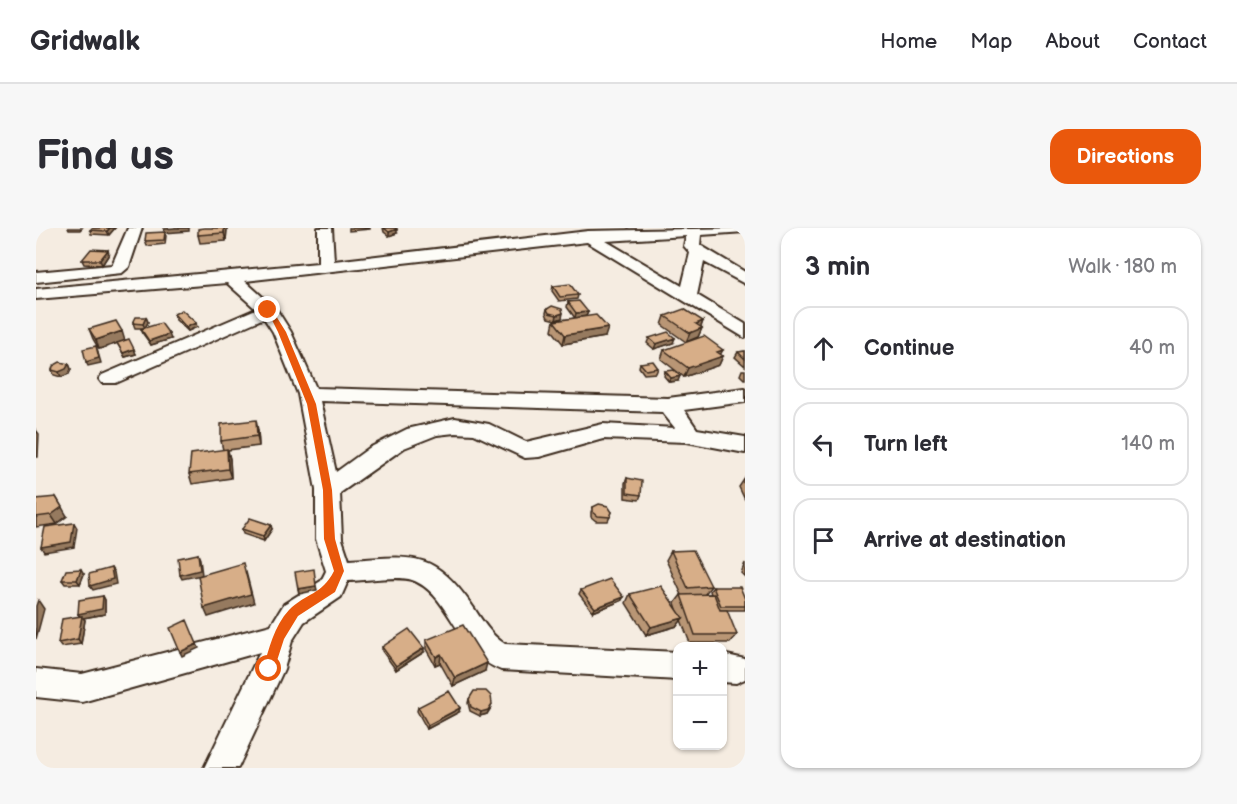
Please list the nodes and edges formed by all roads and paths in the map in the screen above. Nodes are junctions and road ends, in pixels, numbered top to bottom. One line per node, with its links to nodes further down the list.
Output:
1 (135, 228): 10 (street)
2 (325, 228): 9 (street)
3 (745, 228): 4 (street)
4 (693, 230): 5 (street); 7 (street)
5 (584, 232): 8 (street); 14 (street)
6 (443, 238): 8 (street)
7 (698, 252): 12 (street); 14 (street)
8 (438, 254): 9 (street)
9 (326, 267): 11 (street)
10 (36, 277)
11 (231, 278): 13 (street); 15 (street)
12 (745, 279)
13 (36, 294)
14 (688, 296): 16 (street)
15 (268, 310): 17 (street); 18 (street)
16 (745, 332)
17 (109, 379)
18 (308, 394): 20 (street); 23 (street)
19 (745, 395): 20 (street)
20 (668, 405): 21 (street)
21 (687, 435): 22 (street); 23 (street)
22 (745, 445)
23 (328, 490): 24 (street)
24 (339, 571): 25 (street); 26 (street)
25 (279, 637): 27 (street); 28 (street)
26 (673, 666)
27 (36, 683)
28 (221, 768)

